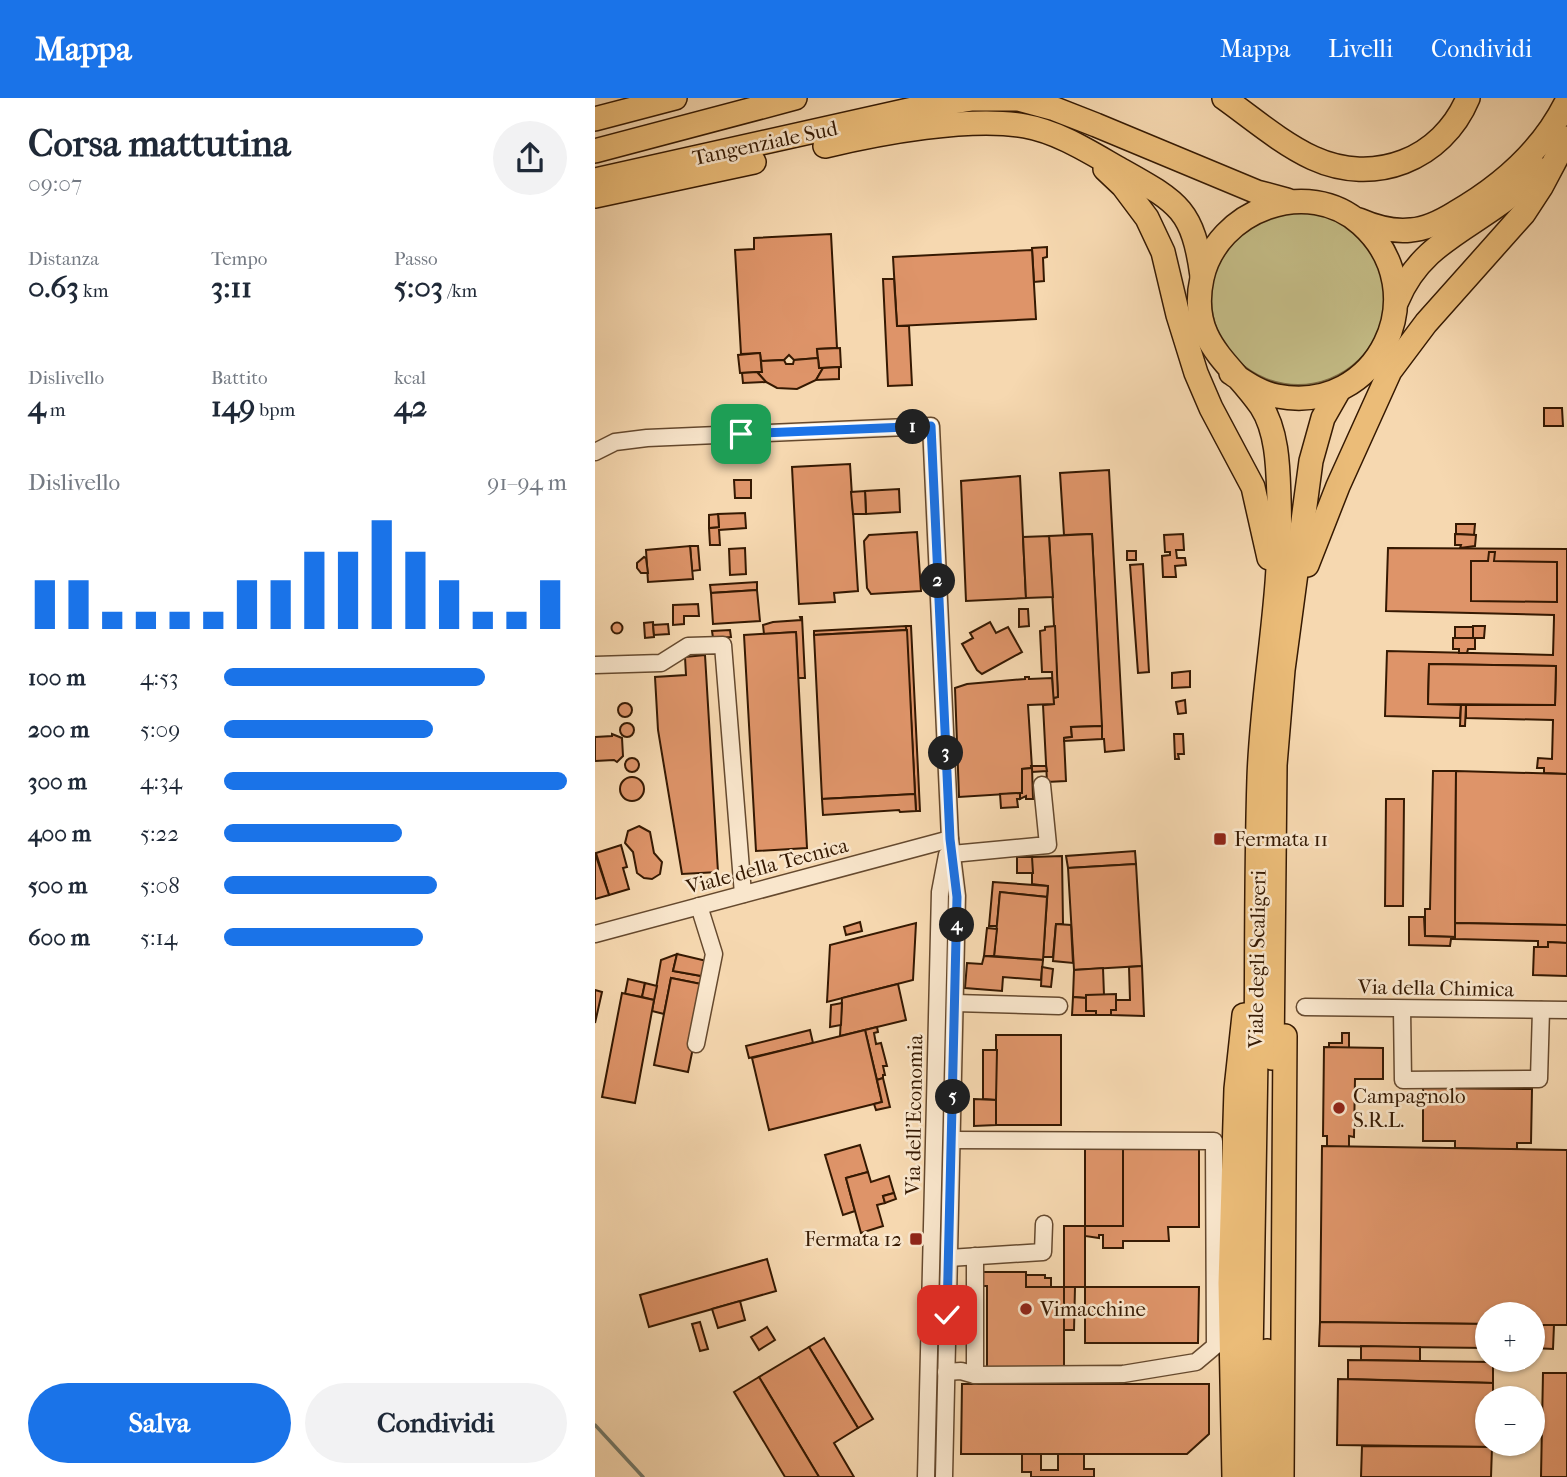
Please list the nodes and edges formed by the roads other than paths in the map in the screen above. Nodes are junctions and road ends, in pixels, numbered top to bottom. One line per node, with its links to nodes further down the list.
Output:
1 (795, 98): 12 (highway)
2 (1224, 98): 5 (highway)
3 (1250, 98): 4 (highway)
4 (1453, 98)
5 (1468, 98)
6 (664, 99): 8 (highway)
7 (1567, 101): 17 (highway)
8 (595, 119)
9 (1567, 129): 19 (highway)
10 (1567, 138): 23 (highway)
11 (1085, 150): 13 (highway, Tangenziale Sud); 18 (highway, Tangenziale Sud); 23 (highway)
12 (595, 151)
13 (682, 170): 14 (highway, Tangenziale Sud); 15 (highway, Tangenziale Sud); 16 (highway, Tangenziale Sud)
14 (595, 180)
15 (595, 195)
16 (1294, 201): 17 (highway, Viale degli Scaligeri); 18 (highway, Viale degli Scaligeri)
17 (1353, 218): 19 (highway, Viale degli Scaligeri)
18 (1202, 276): 20 (highway, Viale degli Scaligeri)
19 (1397, 301): 21 (highway, Viale degli Scaligeri)
20 (1231, 373): 21 (highway, Viale degli Scaligeri); 23 (highway, Viale degli Scaligeri)
21 (1339, 390): 23 (highway, Viale degli Scaligeri)
22 (595, 452): 27 (street, Via dell'Economia)
23 (1284, 601): 26 (highway, Viale degli Scaligeri); 28 (highway, Viale degli Scaligeri)
24 (595, 665): 29 (street)
25 (1042, 785): 27 (street, Viale della Tecnica)
26 (1276, 833): 40 (highway, Viale degli Scaligeri); 47 (highway)
27 (951, 846): 29 (street, Viale della Tecnica); 32 (street, Via dell'Economia); 48 (street, Via dell'Economia)
28 (1258, 872): 40 (highway, Viale degli Scaligeri); 46 (highway)
29 (743, 894): 30 (street, Viale della Tecnica)
30 (699, 906): 31 (street, Viale della Tecnica); 38 (street)
31 (595, 934)
32 (955, 1003): 33 (street); 39 (street, Via dell'Economia)
33 (1059, 1006)
34 (1305, 1007): 35 (street, Via della Chimica)
35 (1402, 1009): 36 (street, Via della Chimica); 36 (street)
36 (1541, 1010): 37 (street, Via della Chimica)
37 (1567, 1010)
38 (696, 1044)
39 (951, 1140): 43 (street, Via dell'Economia); 45 (street)
40 (1263, 1164): 46 (highway, Viale degli Scaligeri); 47 (highway, Viale degli Scaligeri)
41 (1044, 1224): 42 (street)
42 (975, 1256): 43 (street); 45 (street)
43 (949, 1258): 44 (street, Via dell'Economia)
44 (946, 1372): 45 (street); 49 (street, Via dell'Economia)
45 (975, 1375)
46 (1236, 1475)
47 (1279, 1475)
48 (926, 1477)
49 (944, 1477)

